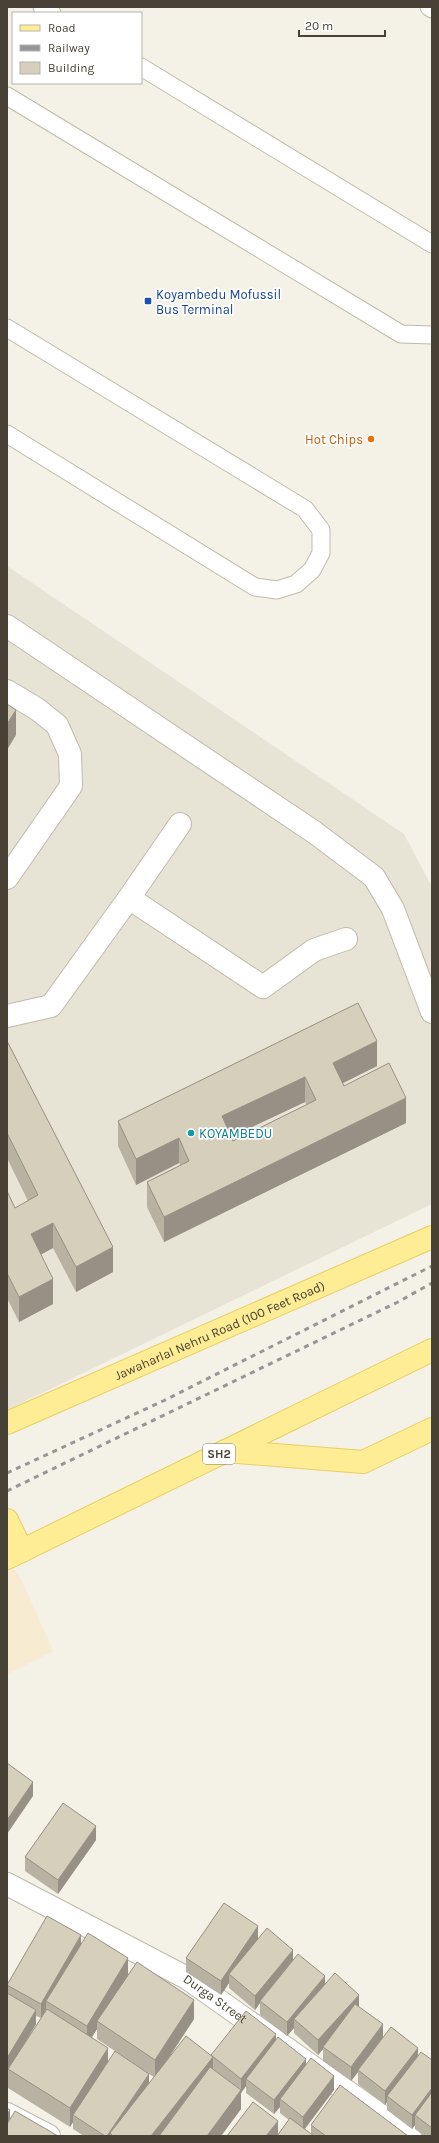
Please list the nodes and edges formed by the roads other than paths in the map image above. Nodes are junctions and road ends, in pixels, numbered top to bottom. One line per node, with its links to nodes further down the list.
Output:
1 (429, 7): 2 (lane)
2 (432, 9)
3 (142, 68): 5 (lane)
4 (7, 96): 7 (lane)
5 (432, 244)
6 (7, 328): 8 (lane)
7 (432, 334)
8 (7, 434)
9 (7, 626): 15 (street)
10 (7, 691): 12 (street)
11 (180, 824): 13 (street)
12 (7, 878)
13 (129, 898): 14 (street); 16 (street)
14 (346, 939)
15 (432, 1012)
16 (7, 1016)
17 (432, 1236): 19 (main road, Jawaharlal Nehru Road (100 Feet Road))
18 (432, 1350): 21 (main road, SH2)
19 (7, 1423)
20 (432, 1429): 21 (main road)
21 (226, 1451): 23 (main road, SH2)
22 (7, 1520): 23 (main road)
23 (14, 1555)
24 (7, 1884): 27 (street, Durga Street)
25 (7, 2114): 26 (street)
26 (49, 2136)
27 (410, 2136)

